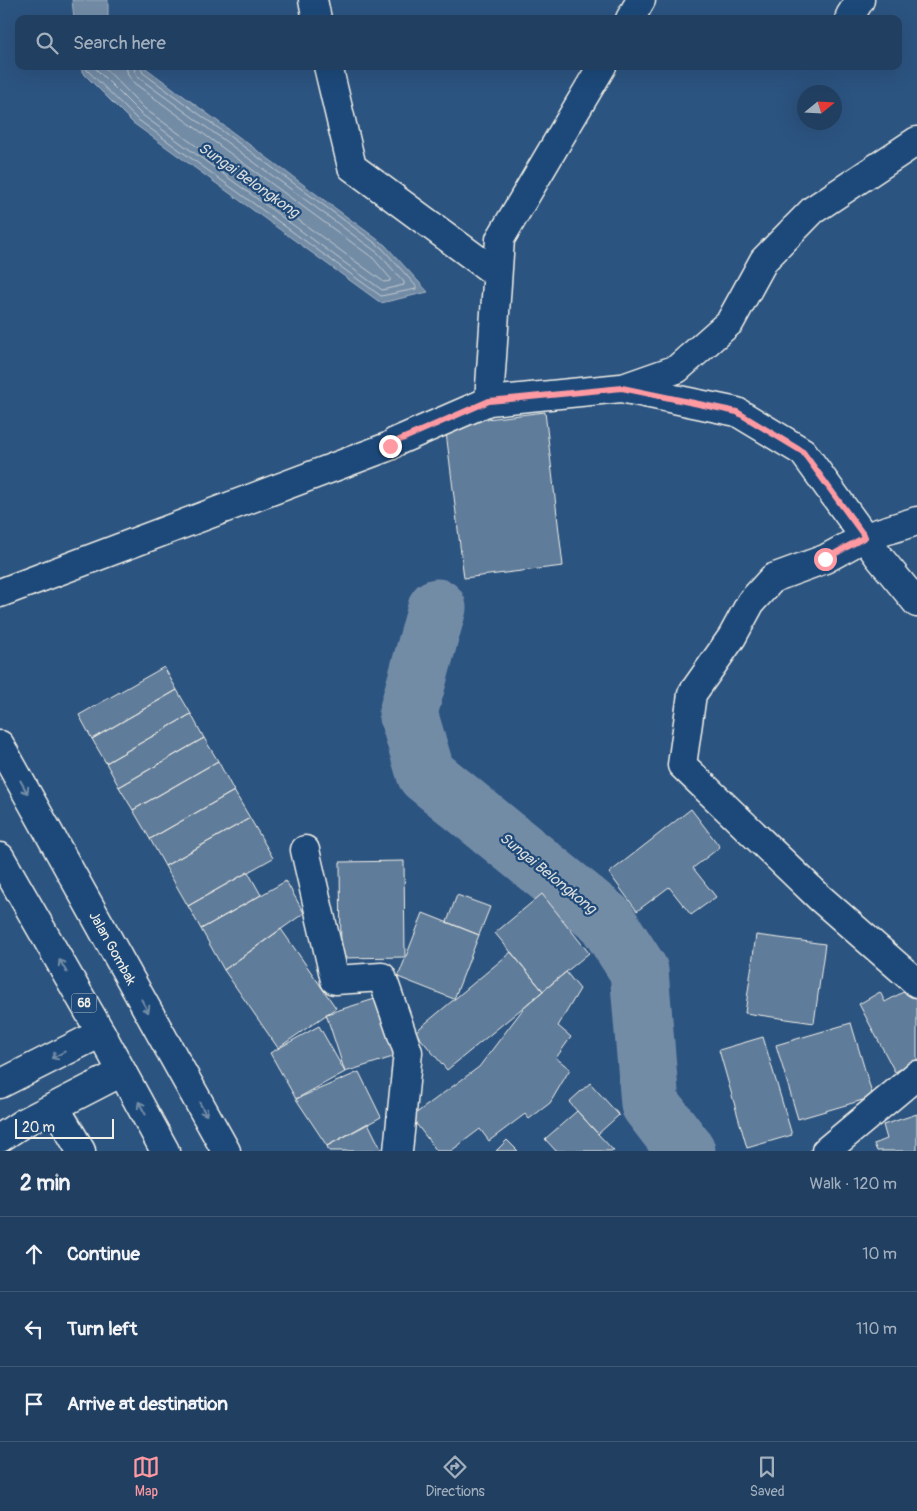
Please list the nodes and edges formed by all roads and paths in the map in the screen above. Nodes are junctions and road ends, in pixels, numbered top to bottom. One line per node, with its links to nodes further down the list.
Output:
1 (313, 0): 3 (street)
2 (641, 0): 4 (street)
3 (316, 15)
4 (632, 15)
5 (329, 70): 8 (street)
6 (600, 70): 8 (street)
7 (917, 141): 9 (street)
8 (497, 274): 10 (street)
9 (622, 388): 10 (street); 12 (street)
10 (489, 401): 13 (street)
11 (917, 521): 12 (street)
12 (865, 537): 14 (street); 18 (street)
13 (0, 593)
14 (917, 603)
15 (0, 745): 27 (street, Jalan Gombak, one-way to 27)
16 (305, 850): 28 (street)
17 (0, 858): 19 (street, 68, one-way to 17)
18 (917, 983)
19 (101, 1033): 20 (street, 68); 22 (street, one-way to 22)
20 (122, 1072): 23 (street); 26 (street, 68, one-way to 20)
21 (917, 1075): 29 (street)
22 (0, 1084)
23 (55, 1107): 24 (street); 25 (street)
24 (0, 1138)
25 (81, 1151)
26 (165, 1151)
27 (226, 1151)
28 (398, 1151)
29 (826, 1151)

